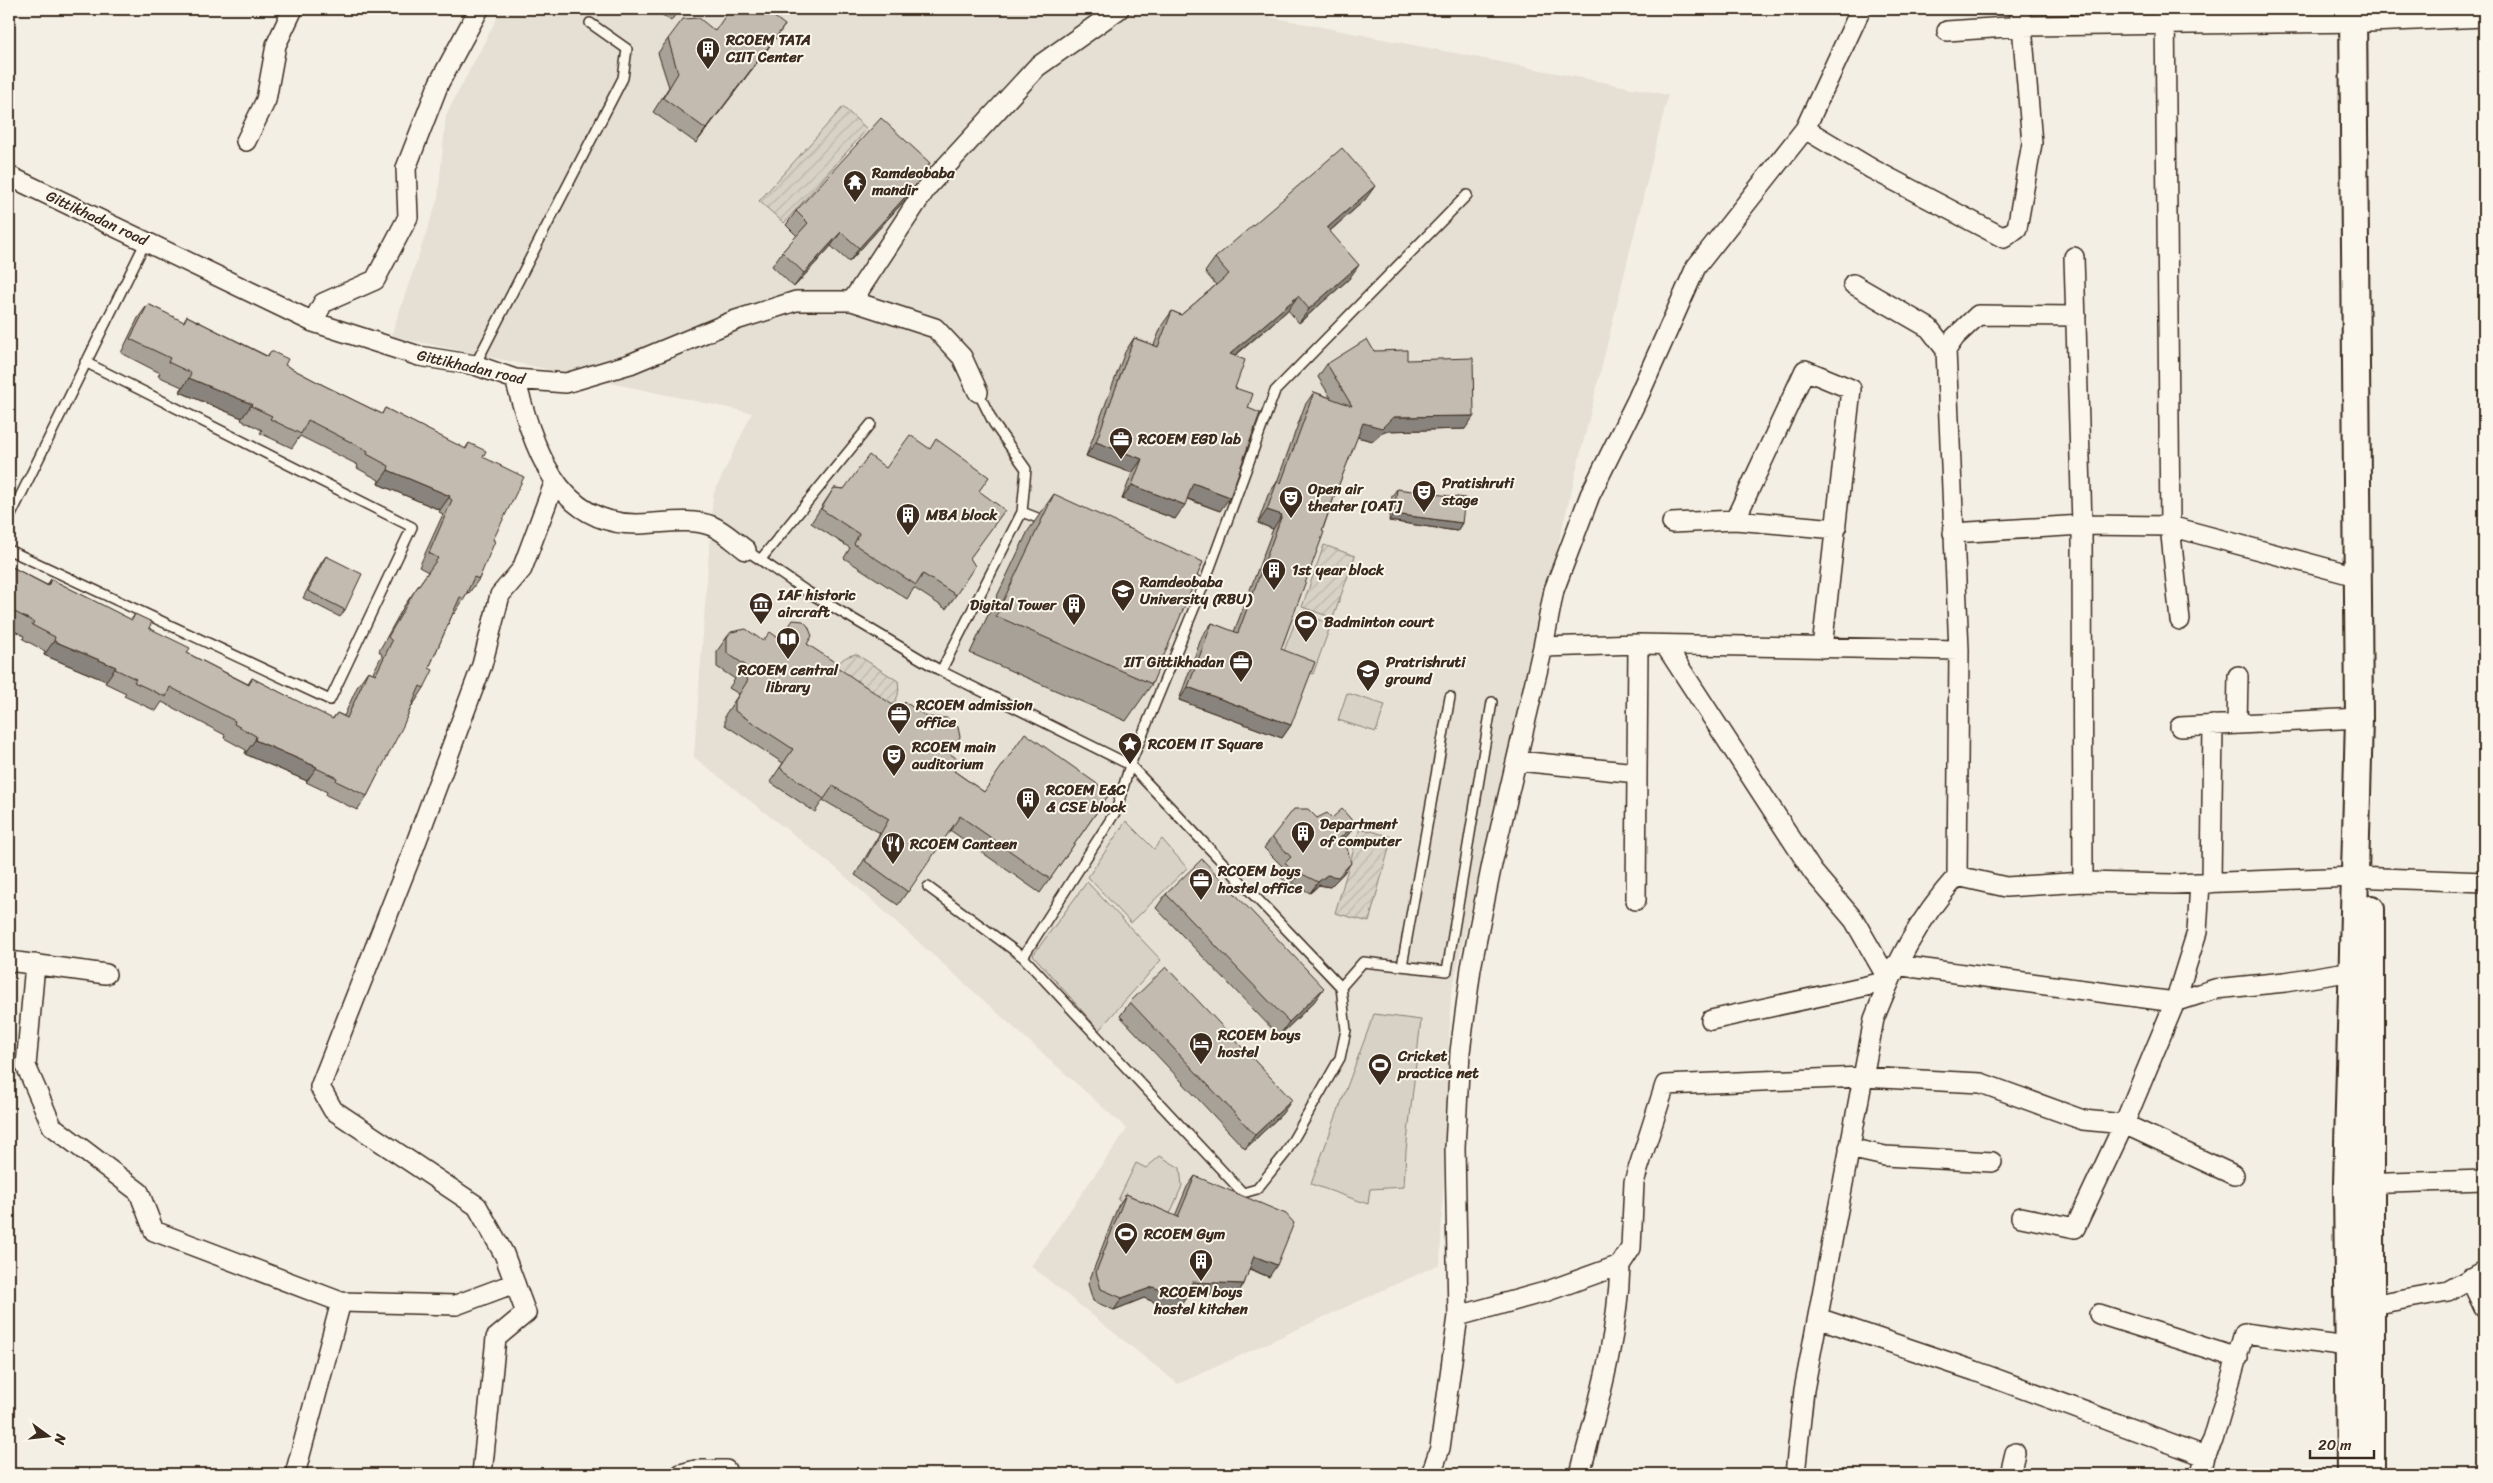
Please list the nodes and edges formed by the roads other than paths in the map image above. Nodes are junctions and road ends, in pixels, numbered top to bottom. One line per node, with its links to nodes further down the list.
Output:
1 (294, 9): 12 (street)
2 (479, 9): 20 (street)
3 (1118, 9): 18 (street)
4 (1861, 9): 11 (street)
5 (2361, 15): 6 (street); 8 (street); 40 (street); 60 (street)
6 (2165, 16): 7 (street); 34 (street)
7 (2021, 17): 10 (street); 11 (street)
8 (2484, 17)
9 (590, 23): 23 (lane)
10 (1946, 31)
11 (1804, 129): 45 (street)
12 (246, 141)
13 (9, 176): 15 (street, Gittikhadan road)
14 (1467, 195): 41 (lane)
15 (146, 241): 20 (street, Gittikhadan road); 22 (lane)
16 (2074, 257): 19 (street)
17 (1853, 284): 21 (street)
18 (852, 301): 24 (street, Gittikhadan road); 25 (street, Gittikhadan road)
19 (2076, 316): 21 (street); 32 (street)
20 (313, 322): 23 (street, Gittikhadan road)
21 (1946, 350): 36 (street)
22 (85, 362): 29 (lane); 37 (lane)
23 (475, 365): 24 (street, Gittikhadan road)
24 (515, 379): 27 (street)
25 (978, 392): 28 (lane)
26 (870, 424): 38 (lane)
27 (555, 481): 38 (street); 87 (street)
28 (1022, 512): 33 (lane); 48 (lane)
29 (9, 520)
30 (1735, 520): 31 (street); 35 (street); 35 (street)
31 (1672, 523)
32 (2082, 525): 34 (street); 36 (street); 61 (street)
33 (1058, 526)
34 (2170, 526): 40 (street); 42 (street)
35 (1836, 529): 46 (street)
36 (1953, 533): 47 (street)
37 (9, 550)
38 (754, 555): 48 (lane)
39 (1176, 573): 41 (lane)
40 (2356, 576): 52 (street)
41 (1204, 584): 57 (lane)
42 (2180, 620)
43 (1638, 644): 44 (street); 45 (street); 58 (street)
44 (1666, 645): 46 (street); 71 (street)
45 (1543, 647): 56 (street)
46 (1822, 648): 47 (street)
47 (1960, 650): 59 (street)
48 (941, 671): 57 (lane)
49 (2238, 676): 53 (street)
50 (1450, 697): 69 (lane)
51 (1492, 702): 69 (lane)
52 (2359, 718): 53 (street); 60 (street)
53 (2237, 724): 54 (street)
54 (2213, 725): 55 (street); 63 (street)
55 (2180, 726)
56 (1518, 761): 58 (street); 92 (street)
57 (1130, 765): 66 (lane); 73 (lane)
58 (1638, 773): 65 (street)
59 (1957, 876): 61 (street); 71 (street)
60 (2363, 877): 62 (street); 63 (street); 70 (street); 83 (street)
61 (2083, 882): 63 (street)
62 (2484, 882)
63 (2205, 883): 74 (street)
64 (928, 887): 66 (lane)
65 (1636, 900)
66 (1023, 957): 73 (lane)
67 (9, 961): 68 (street)
68 (35, 964): 72 (street); 88 (street)
69 (1402, 966): 73 (lane)
70 (2353, 970): 74 (street); 82 (street)
71 (1892, 973): 74 (street); 75 (street); 76 (street)
72 (106, 974)
73 (1341, 987)
74 (2175, 1002): 77 (street)
75 (1710, 1020)
76 (1862, 1077): 77 (street); 78 (street); 85 (street)
77 (2124, 1124): 80 (street); 84 (street)
78 (1849, 1148): 79 (street); 93 (street)
79 (1992, 1162)
80 (2234, 1175)
81 (2484, 1180): 83 (street)
82 (2347, 1184): 83 (street); 89 (street)
83 (2372, 1184): 89 (street)
84 (2021, 1216)
85 (1620, 1265): 92 (street); 103 (street)
86 (2477, 1274): 89 (street); 90 (street)
87 (515, 1283): 88 (street); 100 (street)
88 (341, 1302): 99 (street)
89 (2358, 1307): 94 (street); 107 (street)
90 (2484, 1308)
91 (2099, 1314): 95 (street)
92 (1458, 1316): 102 (street)
93 (1818, 1318): 97 (street); 104 (street)
94 (2348, 1347): 95 (street); 106 (street)
95 (2238, 1358): 97 (street)
96 (2015, 1453): 105 (street)
97 (2203, 1465)
98 (727, 1473): 101 (street)
99 (295, 1474)
100 (482, 1474)
101 (681, 1474)
102 (1431, 1474)
103 (1580, 1474)
104 (1795, 1474)
105 (2010, 1474)
106 (2350, 1474)
107 (2371, 1474)

